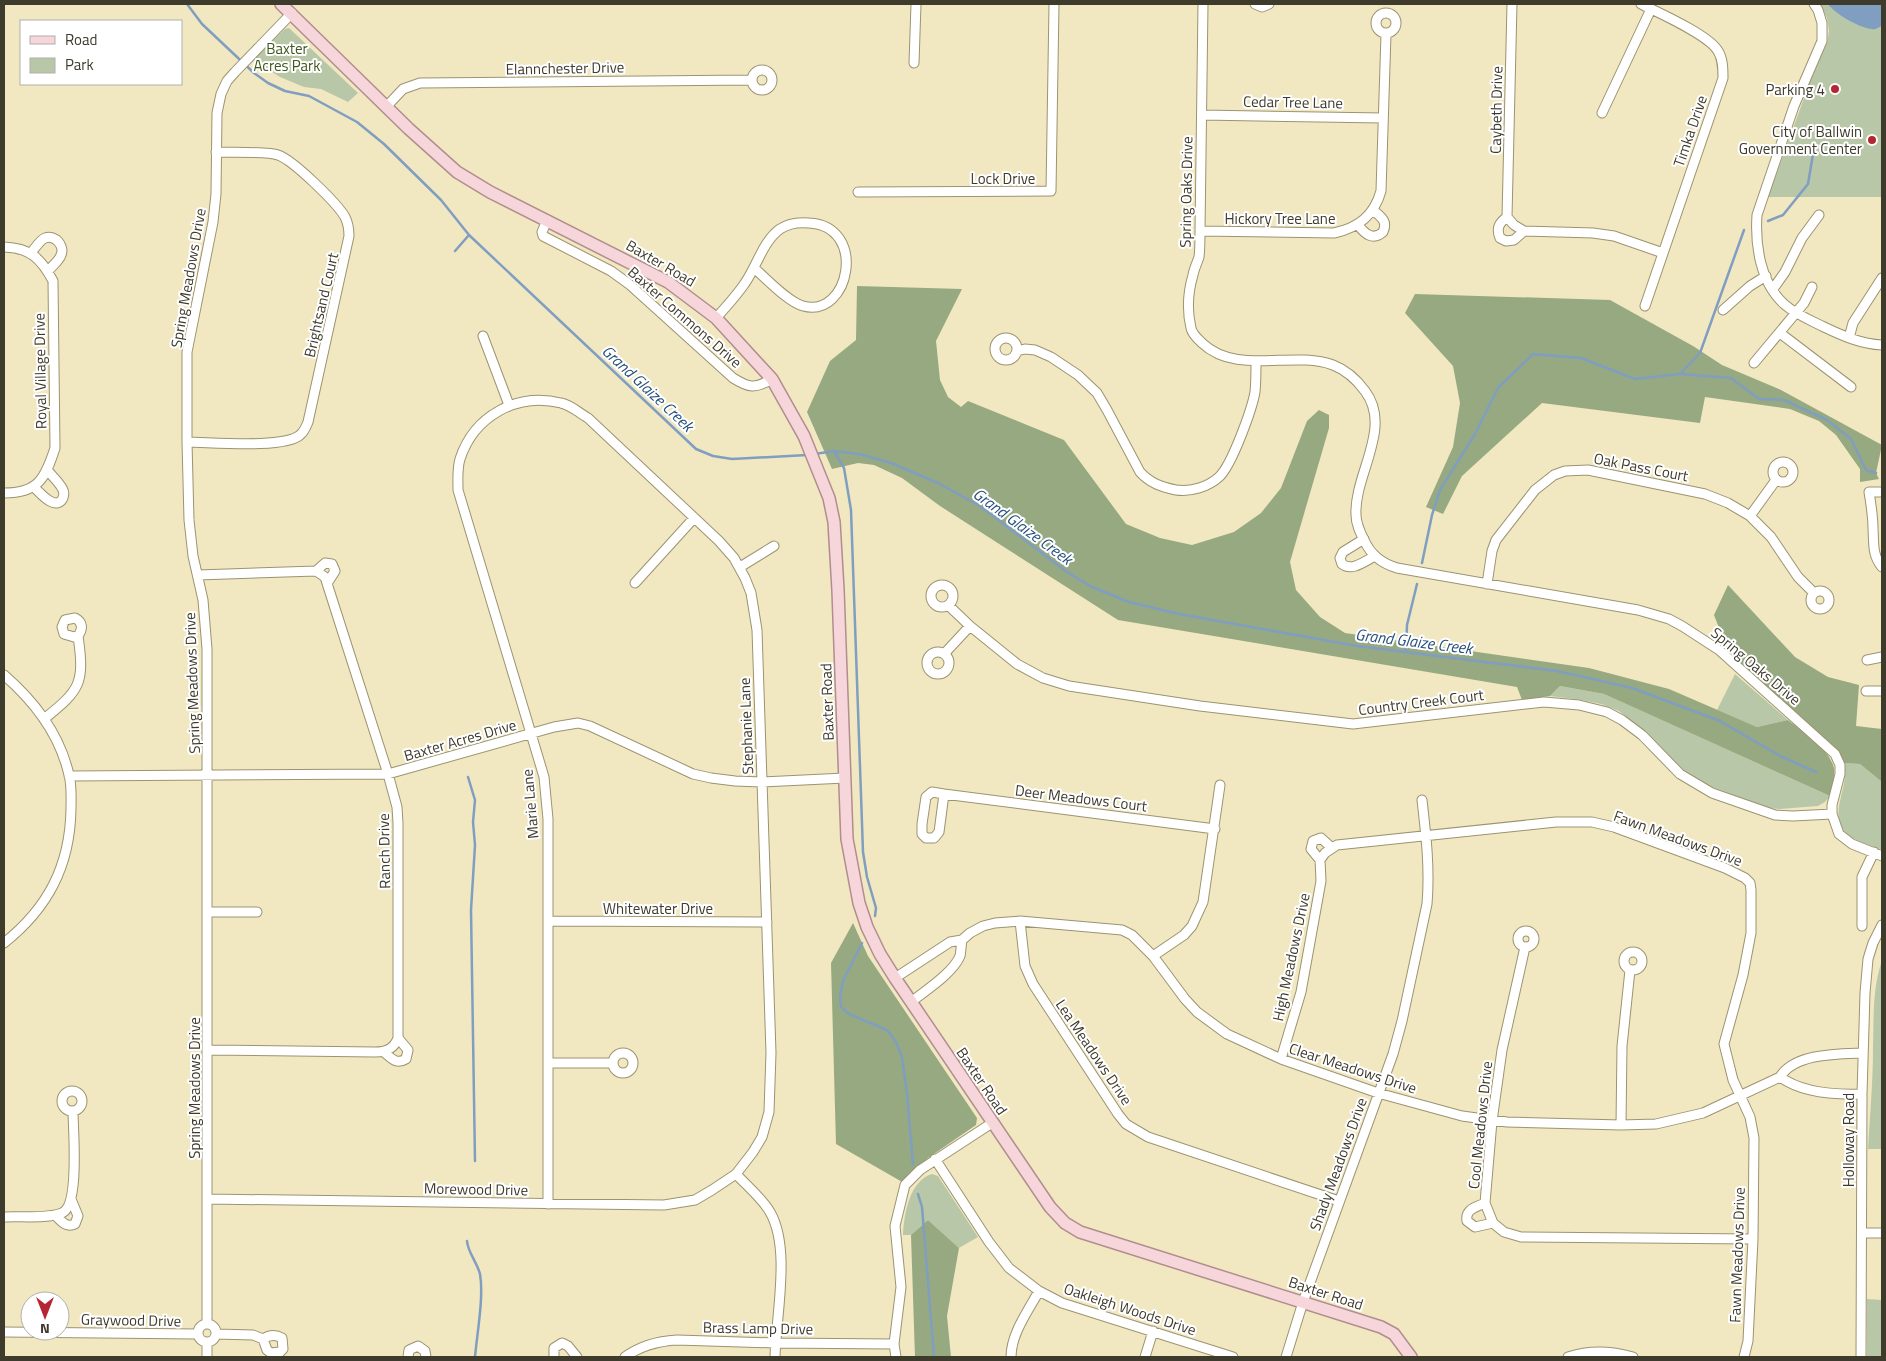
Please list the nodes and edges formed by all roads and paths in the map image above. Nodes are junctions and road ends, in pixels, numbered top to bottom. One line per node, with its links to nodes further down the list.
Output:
1 (281, 4): 11 (main road, Baxter Road)
2 (916, 4): 13 (street)
3 (1054, 4): 20 (street, Lock Drive)
4 (1203, 4): 17 (street, Spring Oaks Drive)
5 (1255, 4): 6 (street)
6 (1269, 4)
7 (1512, 4): 23 (street, Caybeth Drive)
8 (1641, 4): 10 (street, Timka Drive)
9 (1814, 4): 33 (street)
10 (1651, 9): 16 (street); 30 (street, Timka Drive)
11 (292, 13): 15 (main road, Baxter Road); 19 (street, Spring Meadows Drive)
12 (1386, 34): 18 (street, Hickory Tree Lane)
13 (914, 62)
14 (751, 80): 15 (street, Elannchester Drive)
15 (387, 106): 24 (main road, Baxter Road)
16 (1602, 113)
17 (1202, 114): 18 (street, Cedar Tree Lane); 26 (street, Spring Oaks Drive)
18 (1383, 118): 21 (street, Hickory Tree Lane)
19 (216, 152): 51 (street, Spring Meadows Drive); 51 (street, Brightsand Court)
20 (858, 192)
21 (1374, 210): 25 (street, Hickory Tree Lane); 25 (street, Hickory Tree Lane)
22 (1819, 215): 36 (street)
23 (1507, 217): 27 (street); 27 (street, Caybeth Drive)
24 (547, 220): 40 (main road, Baxter Road); 48 (street, Baxter Commons Drive)
25 (1358, 225): 26 (street, Hickory Tree Lane)
26 (1200, 231): 46 (street, Spring Oaks Drive)
27 (1524, 231): 30 (street, Caybeth Drive)
28 (4, 246): 29 (street)
29 (31, 253): 32 (street); 32 (street)
30 (1663, 253): 37 (street, Timka Drive)
31 (755, 269): 31 (street); 40 (street)
32 (48, 271): 52 (street, Royal Village Drive)
33 (1766, 276): 36 (street); 38 (street)
34 (1882, 278): 43 (street)
35 (1812, 287): 39 (street)
36 (1773, 290): 39 (street)
37 (1645, 306)
38 (1723, 310)
39 (1796, 313): 41 (street); 43 (street)
40 (716, 318): 48 (main road, Baxter Road)
41 (1780, 333): 47 (street); 49 (street)
42 (483, 336): 50 (street)
43 (1849, 338): 44 (street)
44 (1882, 345)
45 (1017, 351): 46 (street)
46 (1256, 361): 60 (street, Spring Oaks Drive)
47 (1754, 363)
48 (772, 379): 85 (main road, Baxter Road)
49 (1851, 387)
50 (509, 405): 58 (street, Stephanie Lane); 81 (street, Marie Lane)
51 (187, 442): 66 (street, Spring Meadows Drive)
52 (48, 471): 54 (street, Royal Village Drive); 54 (street)
53 (1776, 480): 57 (street)
54 (34, 487): 56 (street)
55 (1882, 492): 59 (street)
56 (4, 493)
57 (1750, 516): 69 (street, Oak Pass Court); 70 (street, Oak Pass Court)
58 (694, 518): 64 (street, Stephanie Lane); 68 (street)
59 (1878, 530): 63 (street)
60 (1364, 539): 62 (street, Spring Oaks Drive); 62 (street)
61 (774, 546): 64 (street)
62 (1374, 556): 69 (street, Spring Oaks Drive)
63 (1882, 567)
64 (740, 568): 86 (street, Stephanie Lane)
65 (316, 571): 66 (street); 67 (street); 67 (street)
66 (198, 574): 83 (street, Spring Meadows Drive)
67 (328, 582): 82 (street, Ranch Drive)
68 (636, 583)
69 (1487, 584): 90 (street, Spring Oaks Drive)
70 (1814, 593)
71 (948, 605): 72 (street, Country Creek Court)
72 (970, 626): 74 (street); 90 (street, Country Creek Court)
73 (78, 636): 80 (street)
74 (944, 654)
75 (1882, 657): 76 (street)
76 (1867, 660)
77 (4, 675): 80 (street)
78 (1866, 692): 79 (street)
79 (1882, 692)
80 (44, 719): 84 (street)
81 (532, 733): 82 (street, Baxter Acres Drive); 86 (street, Baxter Acres Drive); 97 (street, Marie Lane)
82 (388, 774): 83 (street, Baxter Acres Drive); 109 (street, Ranch Drive)
83 (208, 775): 84 (street, Baxter Acres Drive); 95 (street, Spring Meadows Drive)
84 (69, 776): 103 (street)
85 (845, 778): 86 (street, Baxter Acres Drive); 107 (main road, Baxter Road)
86 (762, 782): 99 (street, Stephanie Lane)
87 (1220, 785): 91 (street)
88 (944, 794): 88 (street); 91 (street, Deer Meadows Court)
89 (1422, 800): 92 (street, Shady Meadows Drive)
90 (1832, 814): 94 (street)
91 (1214, 829): 105 (street)
92 (1426, 836): 93 (street, Fawn Meadows Drive); 117 (street, Shady Meadows Drive); 119 (street, Fawn Meadows Drive)
93 (1326, 854): 113 (street, High Meadows Drive)
94 (1878, 854): 101 (street)
95 (207, 912): 96 (street); 110 (street, Spring Meadows Drive)
96 (258, 912)
97 (548, 921): 99 (street, Whitewater Drive); 114 (street, Marie Lane)
98 (1020, 921): 102 (street, Clear Meadows Drive); 105 (street, Clear Meadows Drive); 128 (street, Lea Meadows Drive)
99 (767, 922): 125 (street, Stephanie Lane)
100 (1882, 925): 112 (street, Holloway Road)
101 (1862, 926)
102 (962, 940): 107 (street, Clear Meadows Drive); 108 (street)
103 (4, 943)
104 (1524, 947): 121 (street, Cool Meadows Drive)
105 (1153, 956): 113 (street, Clear Meadows Drive)
106 (1630, 970): 123 (street)
107 (895, 978): 108 (main road, Baxter Road)
108 (911, 1002): 122 (main road, Baxter Road)
109 (398, 1038): 111 (street); 111 (street)
110 (208, 1050): 111 (street); 126 (street, Spring Meadows Drive)
111 (384, 1052)
112 (1863, 1054): 116 (street, Clear Meadows Drive); 118 (street, Holloway Road)
113 (1281, 1059): 117 (street, Clear Meadows Drive)
114 (548, 1063): 115 (street); 130 (street, Marie Lane)
115 (613, 1063)
116 (1780, 1078): 118 (street); 119 (street, Clear Meadows Drive)
117 (1378, 1093): 121 (street, Clear Meadows Drive); 128 (street, Shady Meadows Drive)
118 (1862, 1094): 135 (street, Holloway Road)
119 (1739, 1095): 123 (street, Clear Meadows Drive); 136 (street, Fawn Meadows Drive)
120 (73, 1111): 127 (street)
121 (1492, 1121): 123 (street, Clear Meadows Drive); 129 (street, Cool Meadows Drive)
122 (992, 1123): 124 (street); 138 (main road, Baxter Road)
123 (1621, 1125)
124 (935, 1159): 137 (street, Oakleigh Woods Drive); 147 (street)
125 (736, 1174): 130 (street, Morewood Drive); 146 (street)
126 (207, 1199): 130 (street, Morewood Drive); 139 (street, Spring Meadows Drive)
127 (71, 1200): 131 (street); 131 (street)
128 (1339, 1202): 138 (street, Shady Meadows Drive)
129 (1485, 1203): 133 (street, Cool Meadows Drive); 133 (street)
130 (548, 1204)
131 (55, 1215): 132 (street)
132 (4, 1217)
133 (1493, 1223): 136 (street)
134 (1882, 1232): 135 (street)
135 (1862, 1233): 164 (street, Holloway Road)
136 (1753, 1239): 163 (street, Fawn Meadows Drive)
137 (1039, 1292): 140 (street, Oakleigh Woods Drive); 156 (street)
138 (1303, 1302): 159 (street, Shady Meadows Drive); 160 (main road, Baxter Road)
139 (207, 1324): 142 (street); 143 (street)
140 (1153, 1331): 157 (street); 158 (street, Oakleigh Woods Drive)
141 (4, 1332): 142 (street, Graywood Drive)
142 (197, 1334): 145 (street)
143 (216, 1334): 144 (street); 145 (street)
144 (263, 1339)
145 (207, 1343): 148 (street)
146 (775, 1343): 147 (street, Brass Lamp Drive); 153 (street, Brass Lamp Drive); 154 (street)
147 (894, 1344): 155 (street)
148 (207, 1357)
149 (408, 1357): 150 (street)
150 (426, 1357)
151 (554, 1357): 152 (street)
152 (577, 1357)
153 (625, 1357)
154 (775, 1357)
155 (896, 1357)
156 (1010, 1357)
157 (1145, 1357)
158 (1233, 1357)
159 (1286, 1357)
160 (1411, 1357)
161 (1568, 1357): 162 (street)
162 (1634, 1357)
163 (1744, 1357)
164 (1861, 1357)

